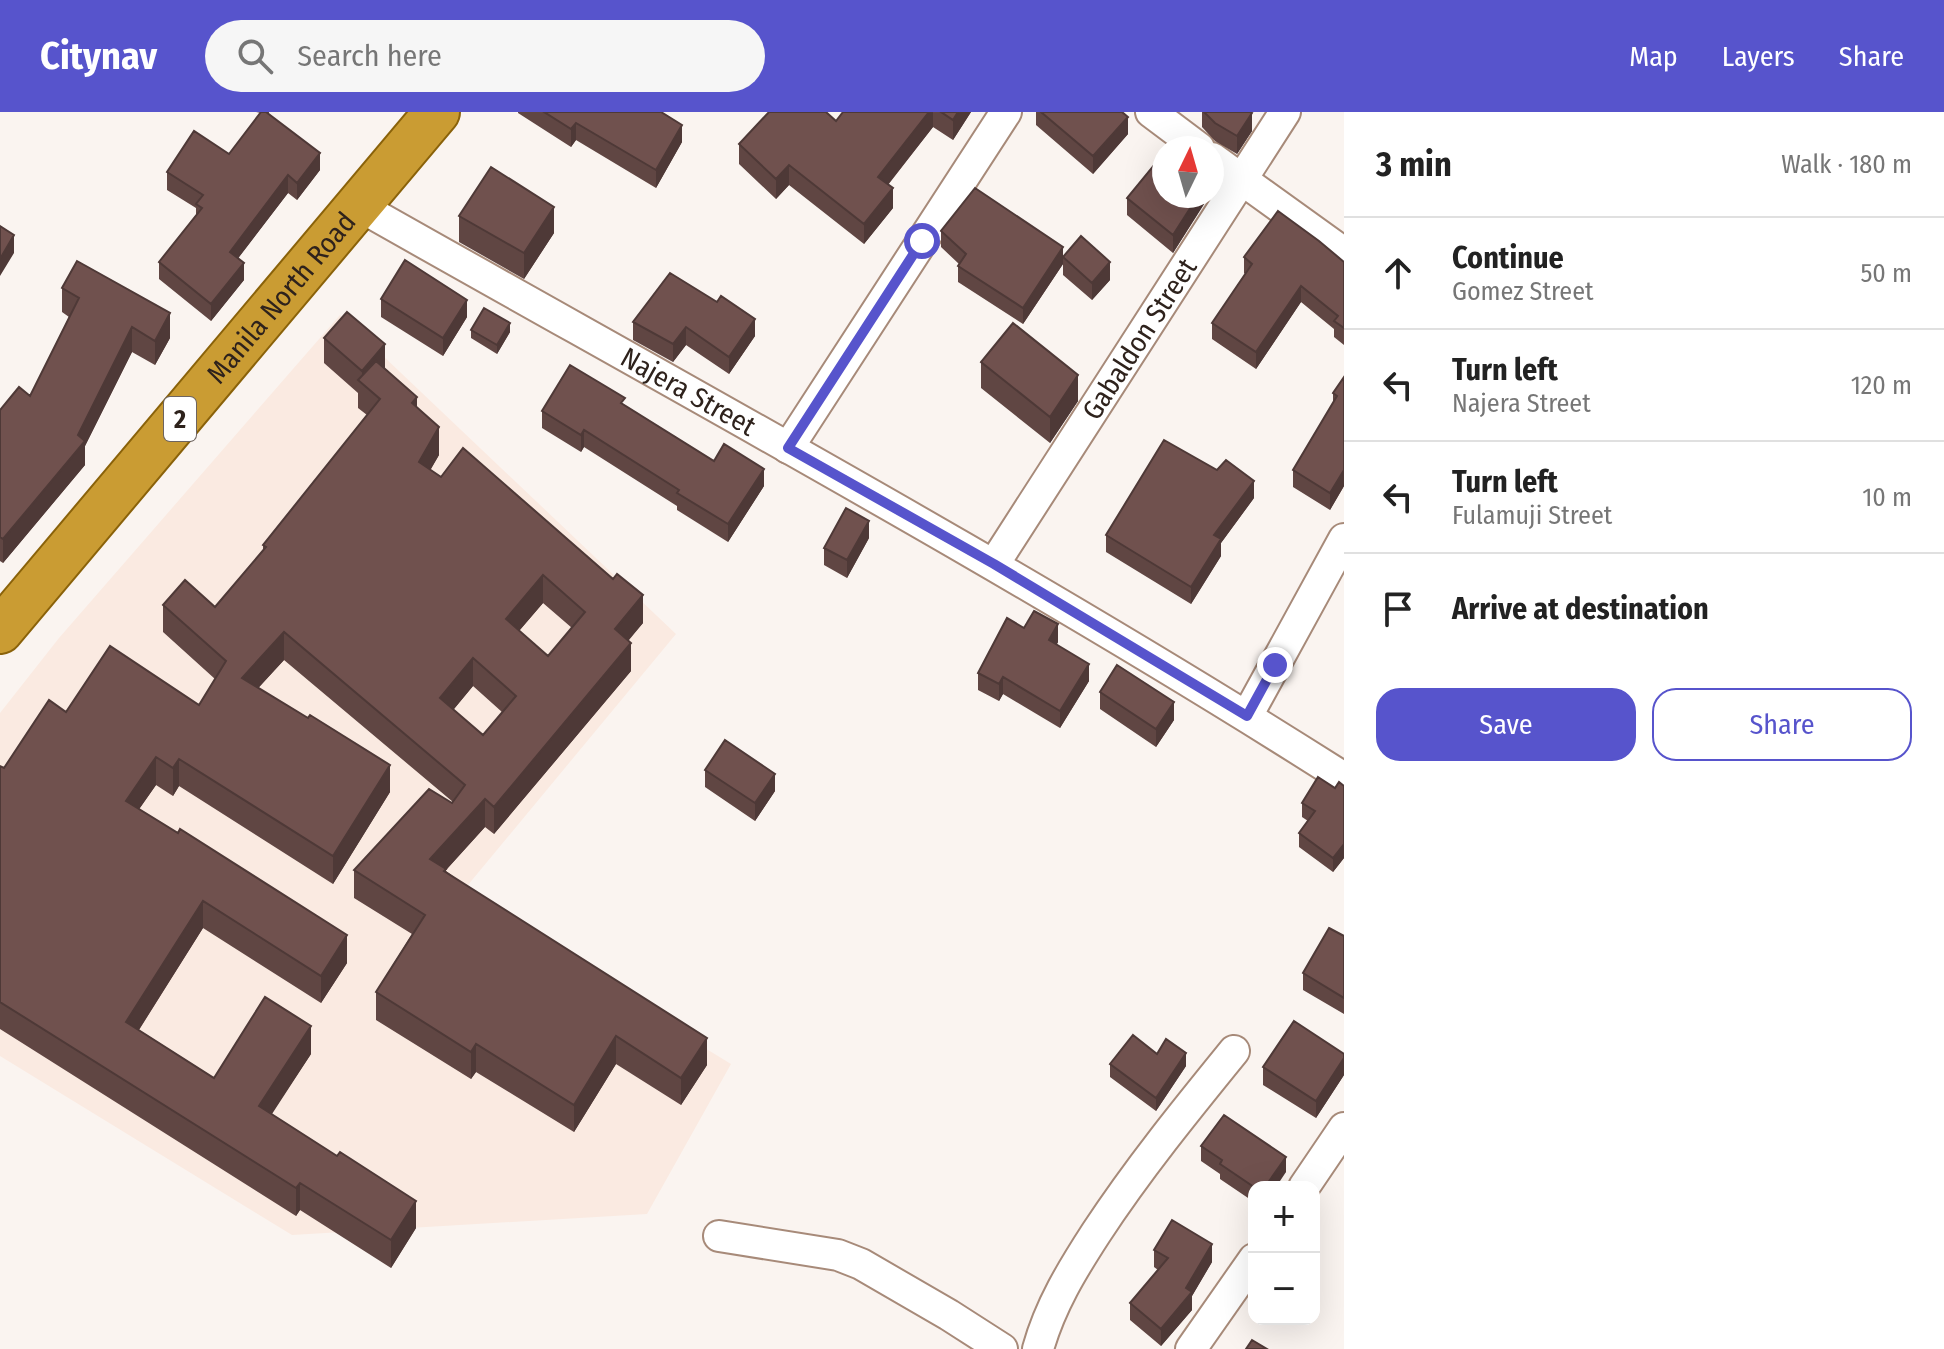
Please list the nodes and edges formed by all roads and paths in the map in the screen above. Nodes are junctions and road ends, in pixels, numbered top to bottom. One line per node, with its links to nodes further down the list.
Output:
1 (437, 112): 8 (highway, Manila North Road / 2)
2 (1006, 112): 10 (street)
3 (1151, 112): 5 (street)
4 (1285, 112): 7 (street, Gabaldon Street)
5 (1183, 136)
6 (1224, 167): 7 (street)
7 (1243, 181): 9 (street); 12 (street, Gabaldon Street)
8 (359, 206): 10 (street, Najera Street); 13 (highway, Manila North Road / 2)
9 (1344, 253)
10 (788, 448): 12 (street, Najera Street)
11 (1344, 539): 14 (street)
12 (994, 564): 14 (street, Najera Street)
13 (0, 631)
14 (1247, 716): 15 (street, Najera Street)
15 (1344, 778)
16 (1234, 1051): 22 (street)
17 (1342, 1134): 18 (street)
18 (1308, 1181)
19 (719, 1236): 21 (street)
20 (1248, 1268): 23 (street)
21 (1002, 1349)
22 (1038, 1349)
23 (1191, 1349)

